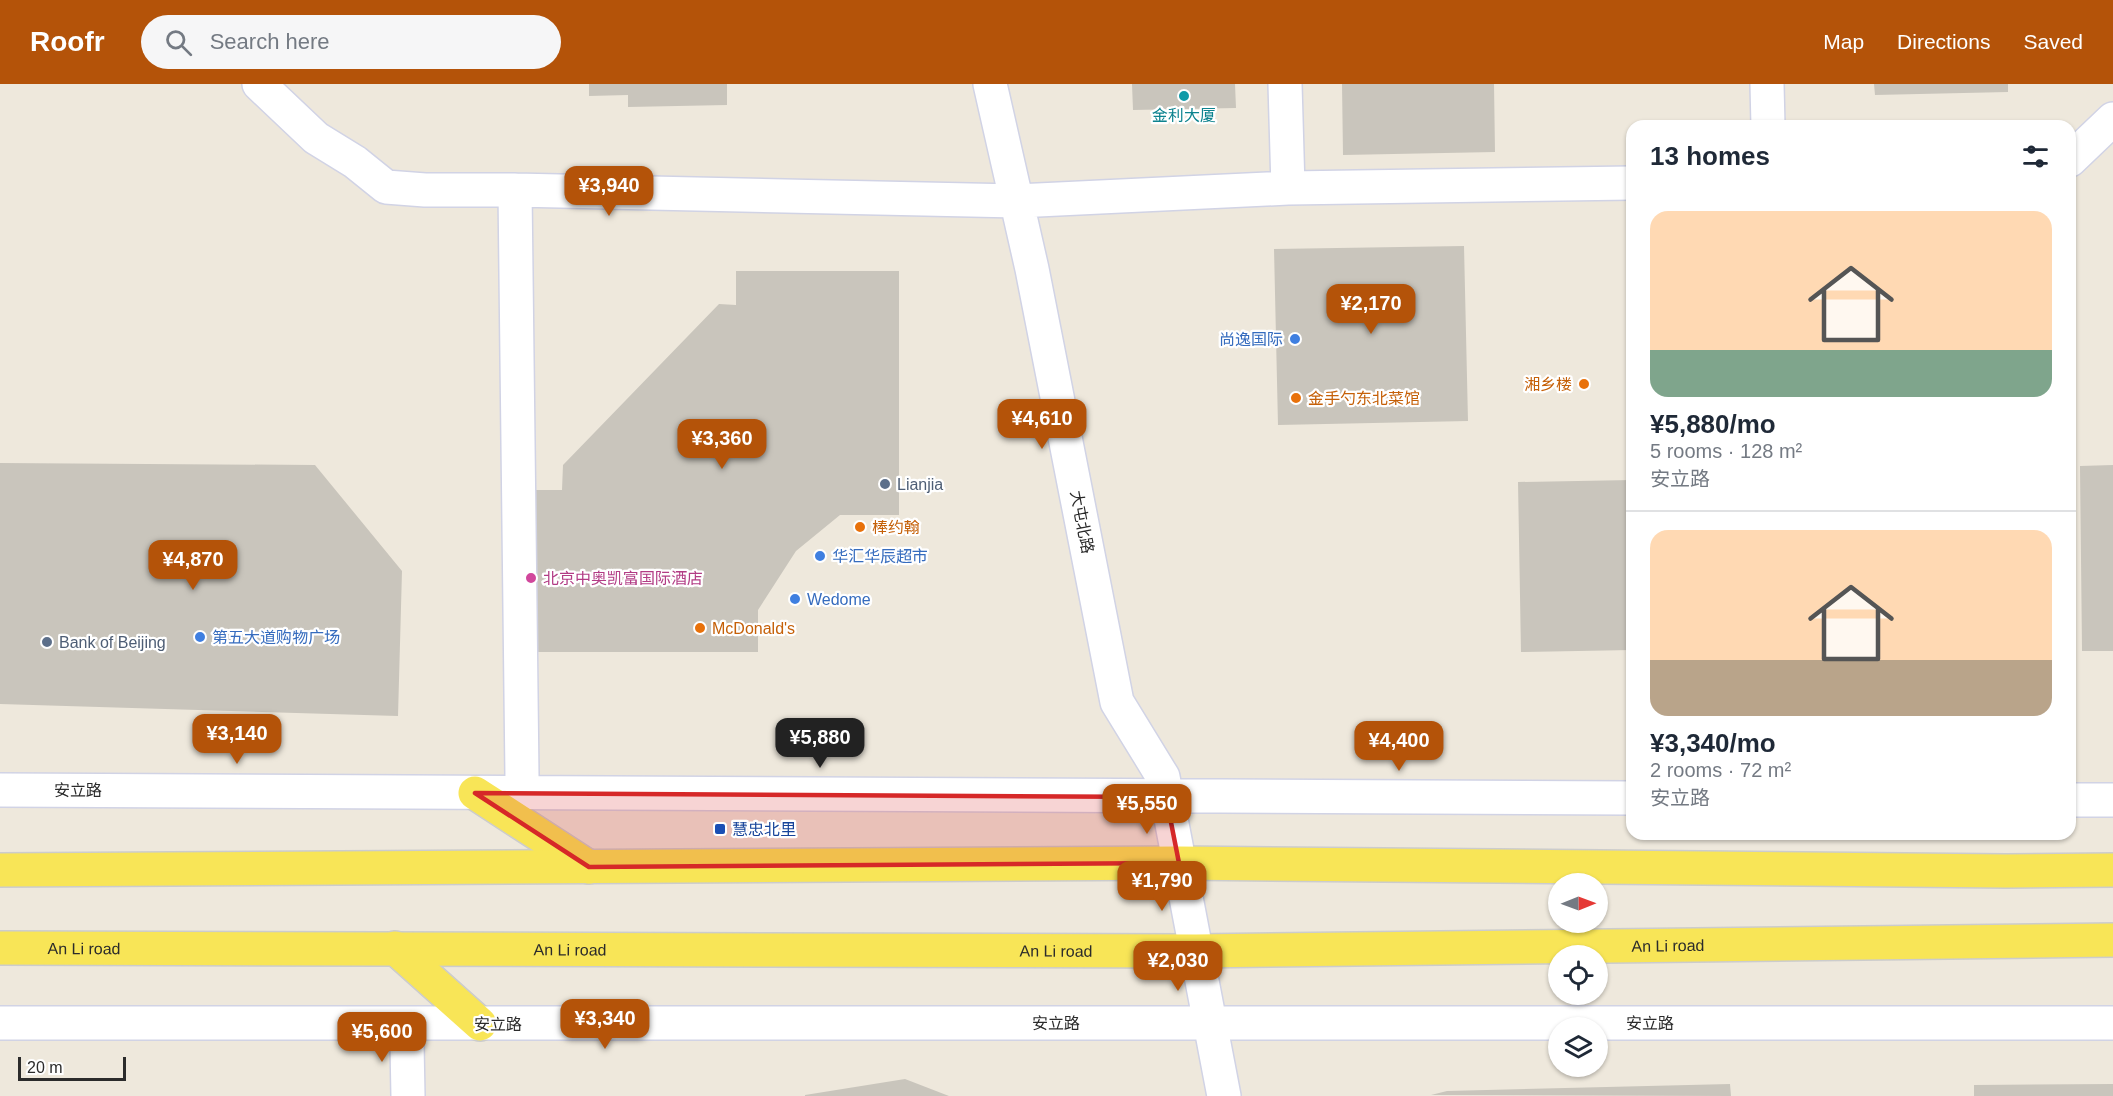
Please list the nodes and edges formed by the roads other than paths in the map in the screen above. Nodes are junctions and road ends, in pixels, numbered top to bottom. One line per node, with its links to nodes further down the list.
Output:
1 (259, 84): 10 (street)
2 (990, 84): 11 (street, 大屯北路)
3 (1285, 84): 9 (street)
4 (1767, 84): 6 (street)
5 (2113, 119): 7 (street)
6 (1768, 120)
7 (2076, 154)
8 (1626, 183): 9 (street)
9 (1288, 188): 11 (street)
10 (515, 190): 11 (street); 14 (street)
11 (1017, 201): 15 (street, 大屯北路)
12 (0, 790): 13 (street, 安立路)
13 (475, 793): 14 (street, 安立路); 20 (main road)
14 (524, 793): 15 (street, 安立路)
15 (1166, 797): 16 (street, 安立路); 19 (street, 大屯北路)
16 (1626, 798)
17 (2076, 800): 18 (street)
18 (2113, 800)
19 (1179, 863): 20 (main road); 22 (main road); 26 (street, 大屯北路)
20 (589, 867): 21 (main road)
21 (0, 870)
22 (2113, 870)
23 (2113, 940): 26 (main road, An Li road)
24 (0, 948): 25 (main road, An Li road)
25 (395, 948): 26 (main road, An Li road); 31 (main road)
26 (1196, 951): 28 (street, 大屯北路)
27 (0, 1023): 30 (street, 安立路)
28 (1210, 1023): 29 (street, 安立路); 31 (street, 安立路); 33 (street)
29 (2113, 1023)
30 (402, 1024): 31 (street, 安立路); 32 (street)
31 (480, 1024)
32 (408, 1096)
33 (1224, 1096)

